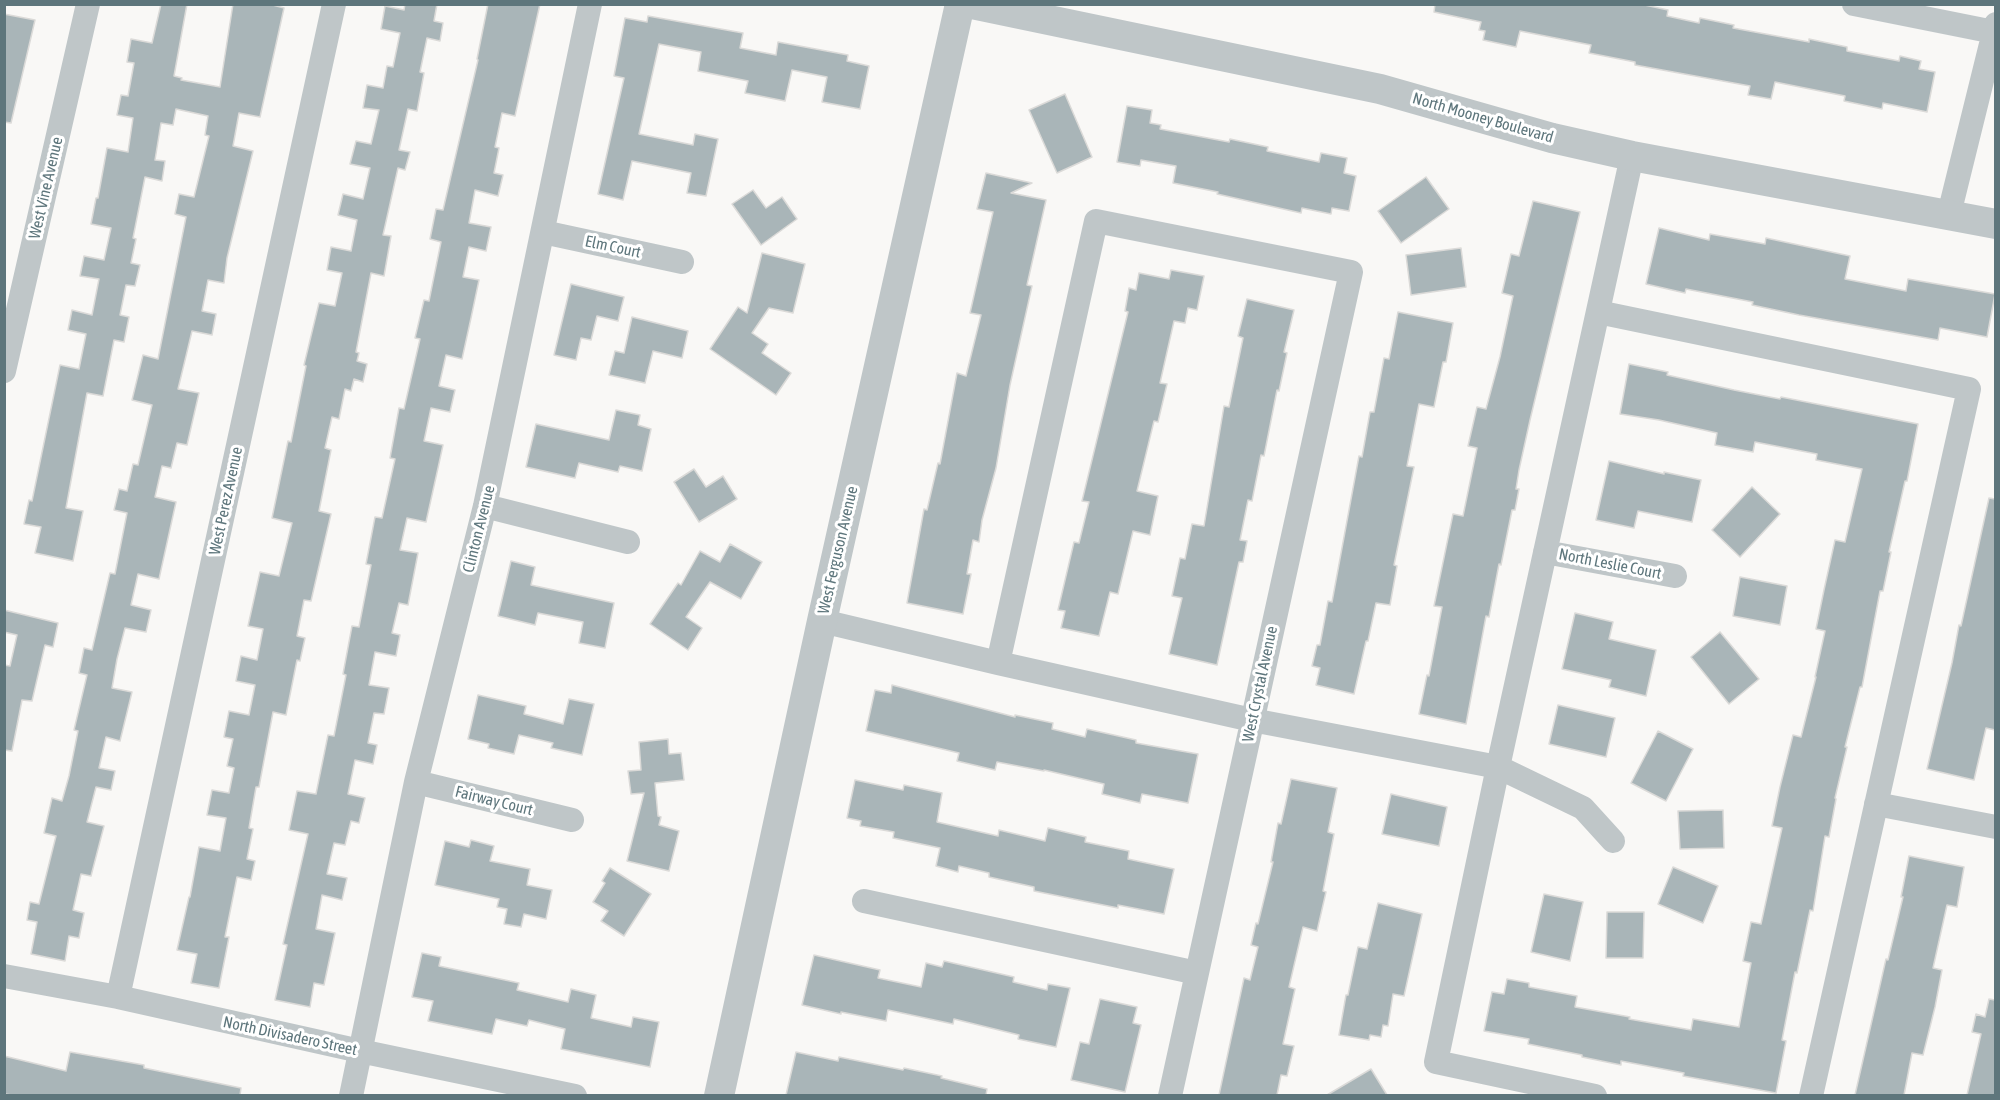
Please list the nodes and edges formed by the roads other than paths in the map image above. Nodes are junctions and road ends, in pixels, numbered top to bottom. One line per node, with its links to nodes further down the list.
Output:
1 (88, 4): 14 (street, West Vine Avenue)
2 (334, 4): 31 (street, West Perez Avenue)
3 (590, 4): 11 (street, Clinton Avenue)
4 (960, 4): 19 (street, West Ferguson Avenue)
5 (972, 4): 8 (street, North Mooney Boulevard)
6 (1854, 4): 7 (street)
7 (1995, 28): 9 (street)
8 (1632, 156): 9 (street, North Mooney Boulevard); 13 (street)
9 (1949, 214): 10 (street, North Mooney Boulevard)
10 (1995, 224)
11 (543, 232): 12 (street, Elm Court); 15 (street, Clinton Avenue)
12 (682, 262)
13 (1598, 312): 17 (street); 24 (street)
14 (4, 371)
15 (485, 506): 16 (street); 23 (street, Clinton Avenue)
16 (628, 542)
17 (1545, 552): 18 (street, North Leslie Court); 22 (street)
18 (1675, 576)
19 (822, 621): 20 (street); 35 (street, West Ferguson Avenue)
20 (998, 663): 21 (street); 21 (street, West Crystal Avenue)
21 (1252, 720): 22 (street); 29 (street, West Crystal Avenue)
22 (1497, 767): 27 (street); 37 (street)
23 (416, 782): 25 (street, Fairway Court); 32 (street, Clinton Avenue)
24 (1876, 804): 26 (street); 38 (street)
25 (572, 820)
26 (1995, 827)
27 (1613, 841)
28 (864, 901): 29 (street)
29 (1197, 973): 36 (street, West Crystal Avenue)
30 (4, 976): 31 (street, North Divisadero Street)
31 (118, 998): 32 (street, North Divisadero Street)
32 (360, 1051): 33 (street, Clinton Avenue); 34 (street, North Divisadero Street)
33 (351, 1095)
34 (575, 1095)
35 (719, 1095)
36 (1170, 1095)
37 (1595, 1095)
38 (1811, 1095)

